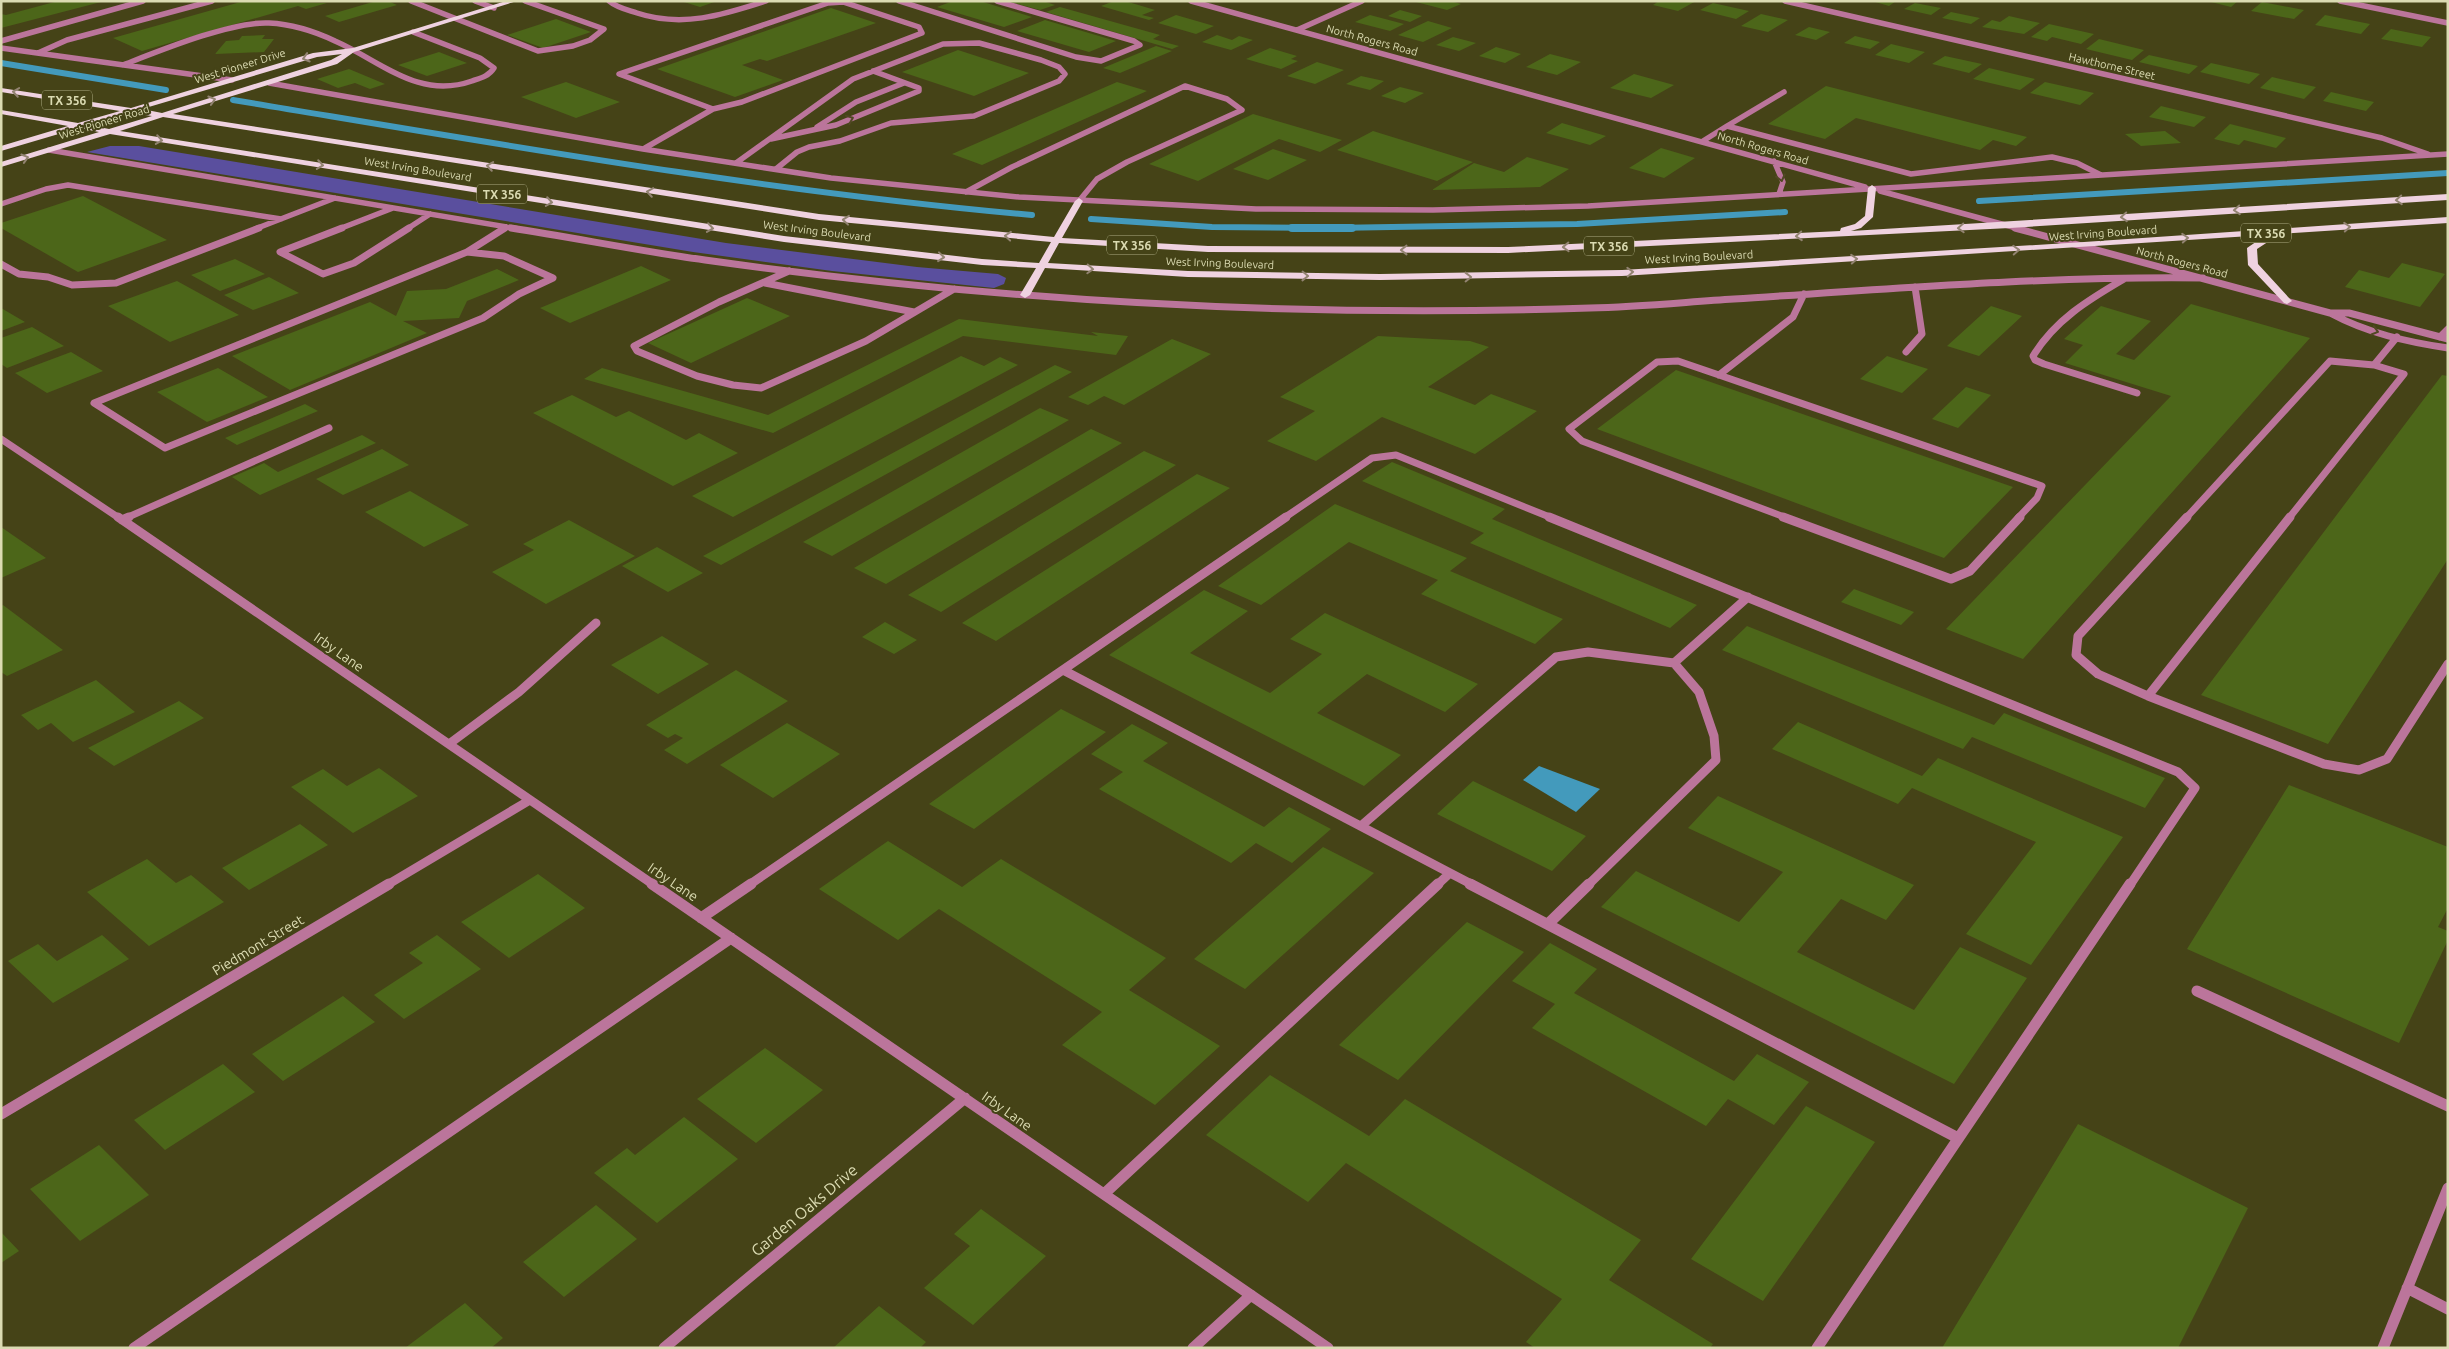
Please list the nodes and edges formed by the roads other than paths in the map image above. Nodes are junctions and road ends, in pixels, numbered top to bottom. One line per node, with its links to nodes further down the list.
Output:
1 (144, 1): 20 (street)
2 (212, 1): 23 (street)
3 (411, 1): 16 (street)
4 (475, 1): 15 (street)
5 (514, 1): 15 (main road, West Pioneer Drive)
6 (525, 1): 16 (street)
7 (610, 1): 8 (street)
8 (766, 1)
9 (899, 1): 10 (street)
10 (997, 1)
11 (1190, 1): 18 (street, North Rogers Road)
12 (1362, 1): 18 (street)
13 (1785, 1): 45 (street, Hawthorne Street)
14 (2340, 1): 17 (street)
15 (494, 8): 16 (main road, West Pioneer Drive)
16 (458, 18): 19 (main road, West Pioneer Drive)
17 (2448, 23)
18 (1297, 30): 40 (street, North Rogers Road)
19 (413, 32): 22 (main road, West Pioneer Drive); 22 (street)
20 (1, 41)
21 (1, 48): 23 (street)
22 (354, 50): 24 (street); 26 (main road, West Pioneer Drive, one-way to 26); 27 (main road, West Pioneer Drive)
23 (38, 53): 24 (street)
24 (123, 65): 26 (street)
25 (873, 71): 28 (street); 39 (street); 49 (street)
26 (232, 80): 32 (main road, West Pioneer Drive)
27 (269, 83): 34 (main road, West Pioneer Drive, one-way to 27); 41 (street)
28 (904, 83): 38 (street); 38 (street, one-way to 28)
29 (1, 90): 32 (main road, West Irving Boulevard / TX 356, one-way to 29)
30 (1784, 92): 36 (street)
31 (713, 109): 31 (street); 41 (street)
32 (133, 110): 34 (main road, West Irving Boulevard / TX 356); 35 (main road, West Pioneer Road)
33 (1, 112): 35 (main road, West Irving Boulevard / TX 356)
34 (165, 114): 37 (main road, West Pioneer Road); 68 (main road, West Irving Boulevard / TX 356, one-way to 34)
35 (81, 125): 37 (main road, West Irving Boulevard / TX 356); 42 (main road, West Pioneer Road)
36 (1727, 126): 40 (street); 50 (street)
37 (111, 131): 43 (main road, West Pioneer Road); 72 (main road, West Irving Boulevard / TX 356, one-way to 72)
38 (808, 132): 39 (street)
39 (769, 140): 47 (street)
40 (1703, 141): 46 (street, North Rogers Road)
41 (646, 148): 47 (street)
42 (2, 149)
43 (50, 150): 48 (main road, one-way to 43); 57 (street)
44 (2448, 154): 45 (street)
45 (2433, 155): 51 (street)
46 (1774, 161): 53 (street, North Rogers Road); 55 (street, one-way to 55)
47 (736, 163): 49 (street)
48 (1, 165)
49 (776, 168): 54 (street)
50 (1911, 174): 51 (street); 52 (street)
51 (2101, 175): 52 (street)
52 (1925, 185): 53 (street)
53 (1872, 188): 55 (street); 65 (street, North Rogers Road); 67 (main road)
54 (966, 192): 58 (street); 58 (street)
55 (1779, 194): 58 (street)
56 (2448, 197): 65 (main road, West Irving Boulevard / TX 356, one-way to 65)
57 (335, 198): 60 (street); 62 (street)
58 (1079, 201): 68 (main road)
59 (1, 204): 62 (street)
60 (393, 208): 61 (street); 61 (street)
61 (430, 214): 64 (street)
62 (281, 219): 71 (street)
63 (2448, 220): 66 (main road, West Irving Boulevard / TX 356, one-way to 63)
64 (506, 226): 70 (street); 73 (street)
65 (2010, 226): 67 (main road, West Irving Boulevard / TX 356, one-way to 67); 69 (street, North Rogers Road)
66 (2277, 232): 69 (main road, West Irving Boulevard / TX 356, one-way to 66); 81 (main road)
67 (1831, 234): 68 (main road, West Irving Boulevard / TX 356, one-way to 68)
68 (1056, 240): 72 (main road)
69 (2084, 245): 72 (main road, West Irving Boulevard / TX 356, one-way to 69); 75 (street, North Rogers Road)
70 (467, 252): 70 (street)
71 (1, 264)
72 (1042, 266): 80 (main road)
73 (790, 271): 76 (street); 78 (street)
74 (2126, 278): 75 (street); 77 (street); 92 (street)
75 (2203, 278): 81 (street, North Rogers Road)
76 (764, 283): 82 (street); 82 (street)
77 (1915, 287): 79 (street); 89 (street)
78 (954, 289): 80 (street); 82 (street)
79 (1804, 294): 80 (street); 91 (street)
80 (1025, 295)
81 (2287, 301): 83 (street, North Rogers Road)
82 (914, 312)
83 (2330, 313): 85 (street, North Rogers Road, one-way to 85); 86 (street, North Rogers Road)
84 (2448, 329): 86 (street)
85 (2397, 337): 88 (street, North Rogers Road); 90 (street)
86 (2440, 337): 87 (street, North Rogers Road)
87 (2448, 340)
88 (2448, 348)
89 (1906, 352)
90 (2374, 365): 101 (street); 101 (street)
91 (1719, 375): 91 (street)
92 (2137, 393)
93 (329, 428): 95 (street)
94 (1, 439): 95 (street, Irby Lane)
95 (122, 520): 102 (street, Irby Lane)
96 (1748, 597): 98 (street); 100 (street); 113 (street)
97 (596, 623): 102 (street)
98 (1674, 663): 104 (street); 107 (street)
99 (2448, 664): 101 (street)
100 (1062, 670): 104 (street); 106 (street)
101 (2148, 696)
102 (449, 744): 103 (street, Irby Lane)
103 (530, 800): 106 (street, Irby Lane); 112 (street, Piedmont Street)
104 (1361, 826): 105 (street)
105 (1450, 873): 107 (street); 115 (street)
106 (701, 918): 108 (street, Irby Lane)
107 (1548, 924): 113 (street)
108 (731, 938): 110 (street, Irby Lane); 119 (street)
109 (2197, 991): 111 (street)
110 (965, 1098): 115 (street, Irby Lane); 120 (street, Garden Oaks Drive)
111 (2448, 1106)
112 (1, 1114)
113 (1958, 1138): 123 (street)
114 (2448, 1188): 116 (street)
115 (1104, 1194): 117 (street, Irby Lane)
116 (2407, 1288): 118 (street); 124 (street)
117 (1251, 1295): 121 (street); 122 (street, Irby Lane)
118 (2448, 1309)
119 (134, 1348)
120 (664, 1348)
121 (1193, 1348)
122 (1328, 1348)
123 (1816, 1348)
124 (2383, 1348)

